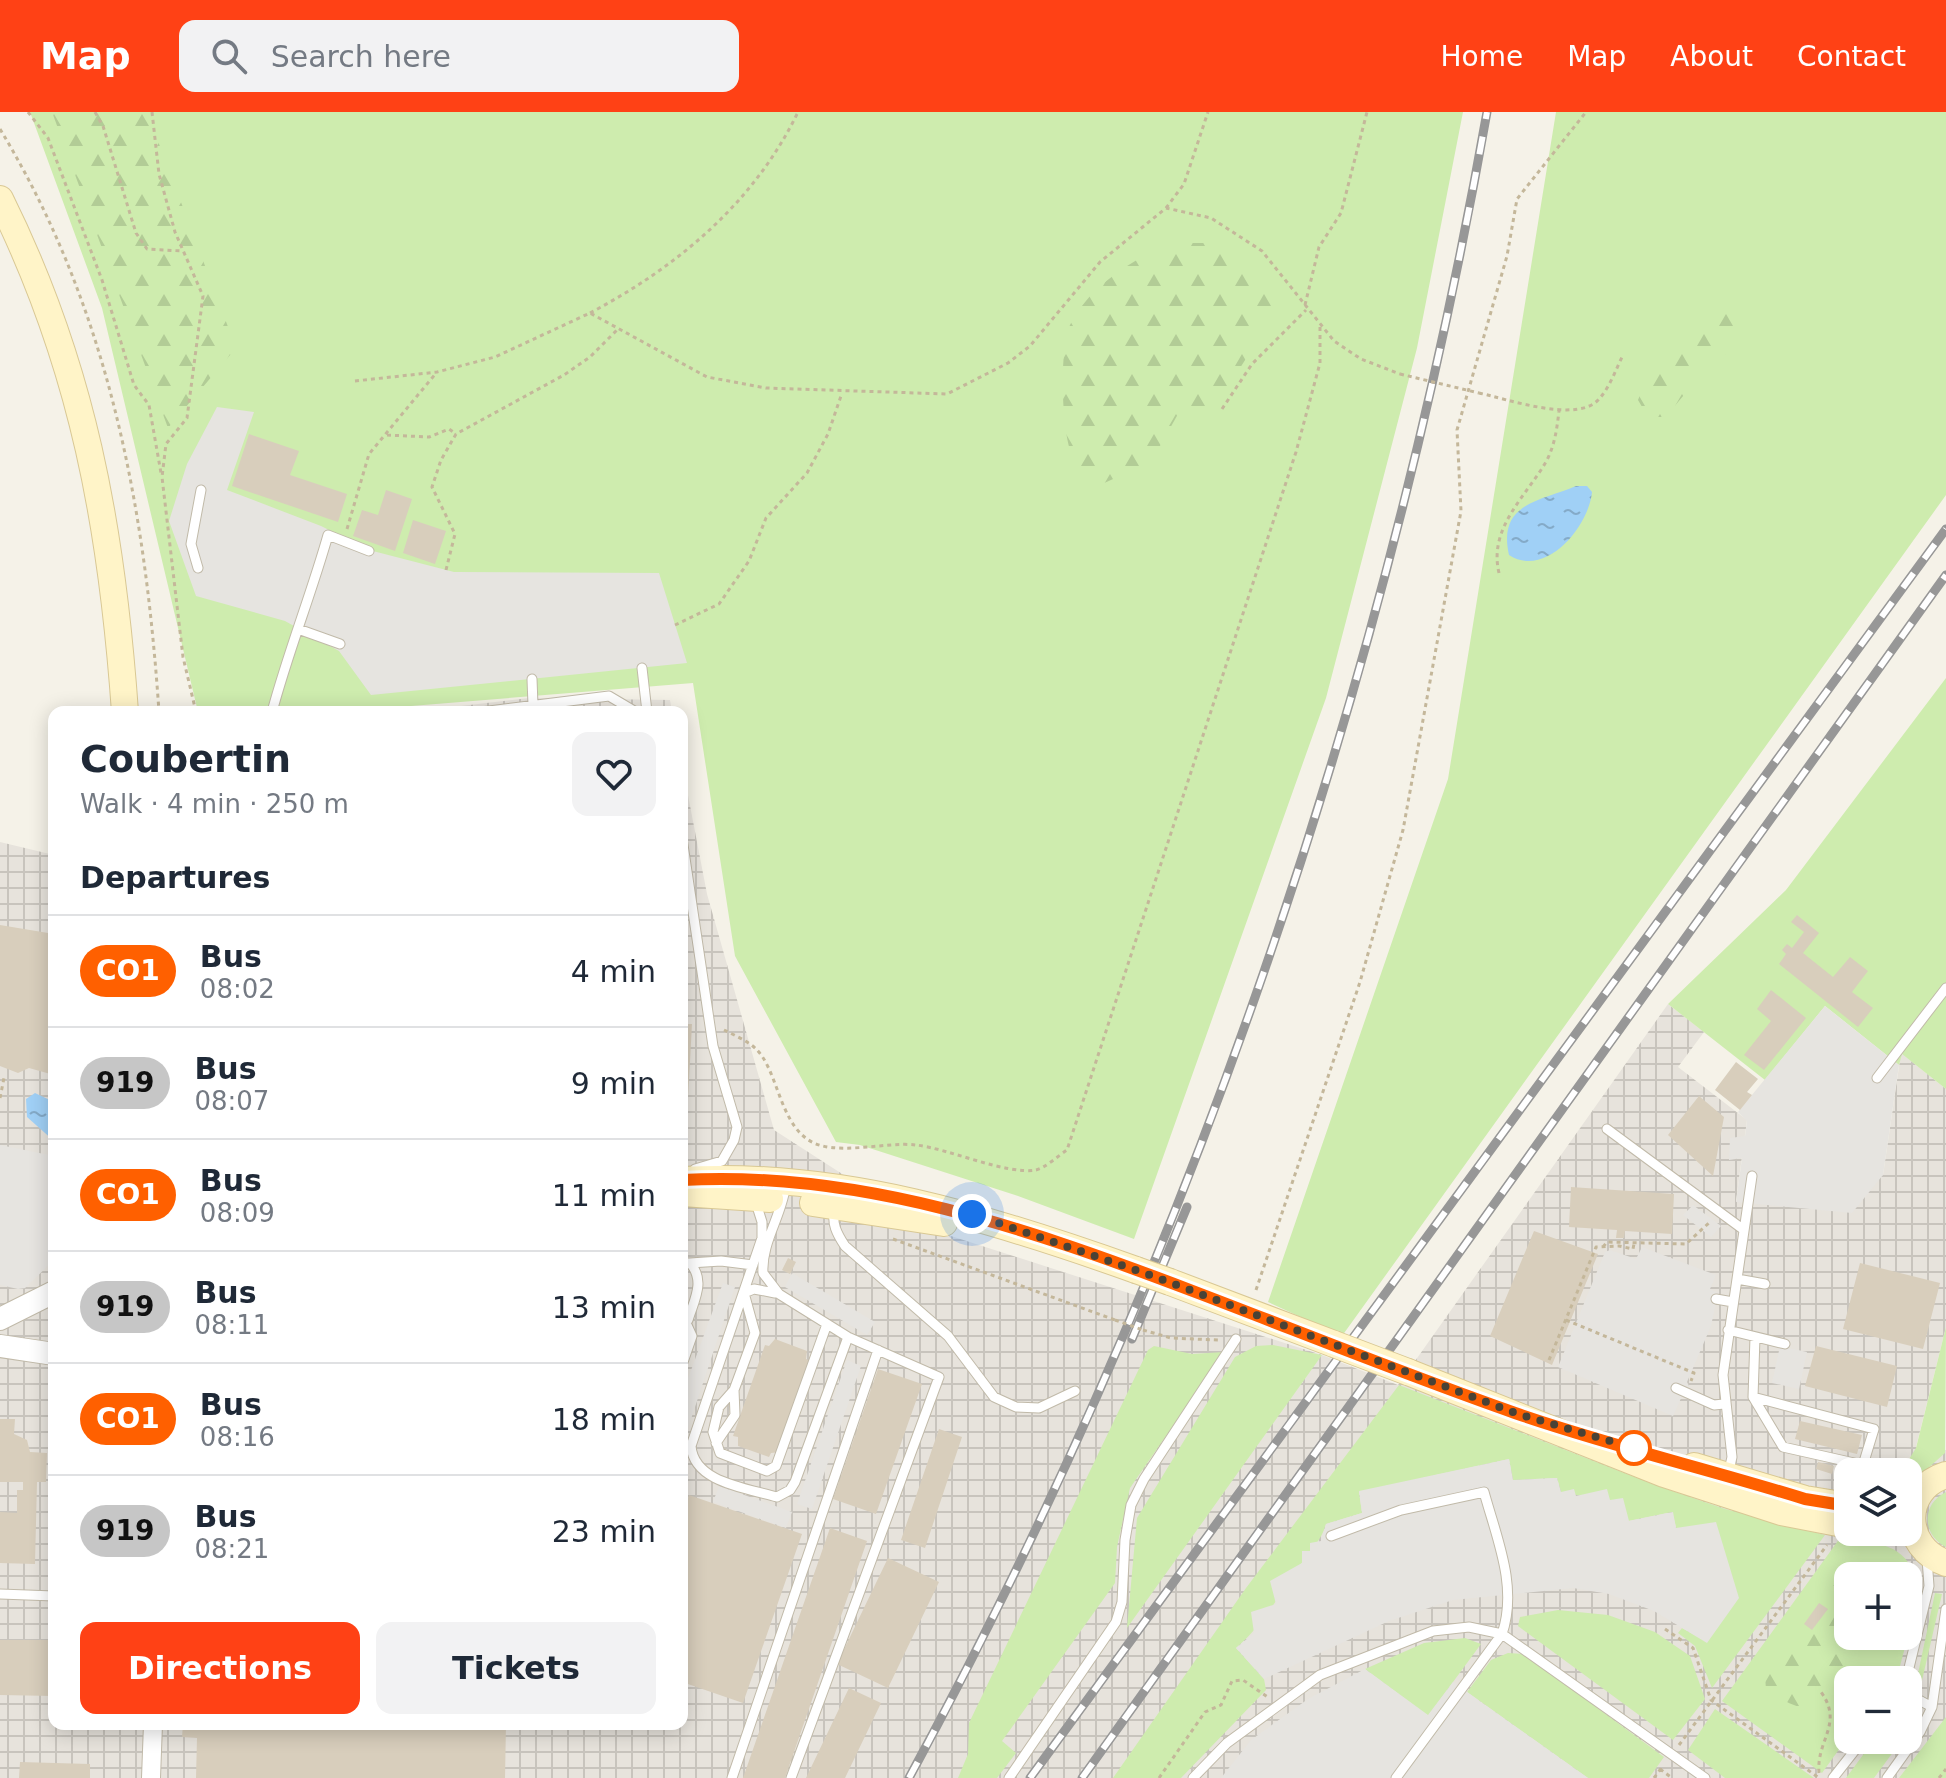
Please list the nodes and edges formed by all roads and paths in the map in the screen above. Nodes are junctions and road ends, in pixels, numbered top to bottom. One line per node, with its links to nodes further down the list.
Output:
1 (28, 112): 23 (path)
2 (95, 112): 10 (path)
3 (152, 112): 10 (path)
4 (798, 112): 12 (path)
5 (1208, 112): 9 (path)
6 (1367, 112): 11 (path)
7 (1586, 112): 75 (path)
8 (0, 199): 36 (main road)
9 (1166, 208): 11 (path); 18 (path)
10 (185, 252): 23 (path)
11 (1305, 308): 13 (path); 19 (path)
12 (590, 313): 14 (path); 16 (path)
13 (1320, 327): 20 (path, bridge); 44 (path)
14 (619, 328): 18 (path); 21 (path)
15 (1623, 355): 20 (path)
16 (437, 372): 17 (path); 22 (path)
17 (355, 381)
18 (842, 393): 30 (path)
19 (1222, 409)
20 (1559, 411): 29 (path)
21 (456, 434): 22 (path); 28 (path)
22 (385, 435): 25 (path)
23 (162, 477): 37 (path)
24 (201, 490): 27 (lane)
25 (344, 541): 26 (lane); 31 (lane)
26 (369, 551)
27 (198, 568)
28 (446, 570)
29 (1499, 573)
30 (675, 625)
31 (298, 629): 32 (lane); 38 (lane)
32 (340, 644)
33 (642, 668): 41 (lane)
34 (532, 679): 35 (lane)
35 (533, 705): 39 (lane); 40 (lane)
36 (125, 706)
37 (195, 706)
38 (274, 706)
39 (526, 706)
40 (626, 706)
41 (646, 706)
42 (688, 878): 44 (lane)
43 (1946, 988): 46 (lane)
44 (710, 1024): 49 (lane)
45 (4, 1078): 47 (path)
46 (1877, 1078)
47 (0, 1098)
48 (1607, 1129): 56 (lane)
49 (688, 1170)
50 (1752, 1176): 58 (lane)
51 (688, 1181): 52 (main road)
52 (756, 1189): 53 (main road); 54 (main road); 66 (lane)
53 (785, 1192): 55 (main road); 57 (main road); 70 (lane)
54 (688, 1193)
55 (836, 1206): 57 (main road); 92 (lane)
56 (1718, 1212): 58 (lane); 62 (path)
57 (1016, 1229): 75 (main road, bridge)
58 (1744, 1230): 67 (lane)
59 (1621, 1231): 61 (path)
60 (879, 1234): 83 (path, bridge)
61 (1620, 1240): 62 (path); 63 (path)
62 (1634, 1244): 63 (path)
63 (1603, 1247): 77 (path)
64 (688, 1263): 66 (lane)
65 (688, 1264): 74 (lane)
66 (753, 1265): 69 (lane)
67 (1737, 1279): 68 (lane); 73 (lane)
68 (1765, 1284)
69 (744, 1293): 70 (lane); 81 (lane); 91 (lane)
70 (779, 1294): 78 (lane)
71 (48, 1296): 76 (street)
72 (1716, 1299): 73 (lane)
73 (1733, 1302): 80 (lane)
74 (688, 1310)
75 (1248, 1312): 97 (main road, bridge)
76 (0, 1319)
77 (1566, 1320): 89 (path); 94 (path)
78 (827, 1324): 81 (lane); 95 (lane)
79 (688, 1325): 86 (lane)
80 (1728, 1330): 82 (lane); 94 (lane)
81 (848, 1337): 87 (lane)
82 (1755, 1337): 84 (lane); 93 (lane)
83 (1236, 1339): 126 (lane)
84 (1785, 1344)
85 (0, 1346): 88 (street)
86 (688, 1348)
87 (878, 1350): 124 (lane); 125 (lane)
88 (48, 1353)
89 (1549, 1360)
90 (1676, 1388): 94 (lane)
91 (734, 1390): 95 (lane); 95 (lane)
92 (1075, 1391)
93 (1753, 1397): 93 (lane)
94 (1724, 1400): 97 (lane)
95 (716, 1443)
96 (1946, 1475): 98 (main road)
97 (1725, 1485): 99 (main road); 100 (main road)
98 (1922, 1488)
99 (1834, 1504)
100 (1834, 1524)
101 (1331, 1536): 110 (lane)
102 (1828, 1544): 113 (path)
103 (1913, 1546): 111 (lane)
104 (1917, 1546): 105 (main road)
105 (1946, 1563)
106 (0, 1594): 107 (lane)
107 (48, 1596)
108 (1946, 1609): 116 (lane)
109 (1665, 1629): 113 (path)
110 (1502, 1634): 115 (lane); 118 (lane); 129 (lane)
111 (1909, 1666)
112 (1821, 1692): 122 (path)
113 (1711, 1700): 118 (path); 122 (path)
114 (1922, 1702): 116 (lane)
115 (1277, 1705): 127 (path); 128 (lane)
116 (1932, 1707): 134 (lane)
117 (153, 1730): 123 (street)
118 (1672, 1754): 120 (path); 132 (lane)
119 (1852, 1754): 133 (lane)
120 (1660, 1769): 130 (path); 131 (path)
121 (1946, 1769): 135 (path)
122 (1818, 1777)
123 (151, 1778)
124 (732, 1778)
125 (791, 1778)
126 (1009, 1778)
127 (1159, 1778)
128 (1193, 1778)
129 (1396, 1778)
130 (1654, 1778)
131 (1672, 1778)
132 (1705, 1778)
133 (1833, 1778)
134 (1887, 1778)
135 (1939, 1778)

